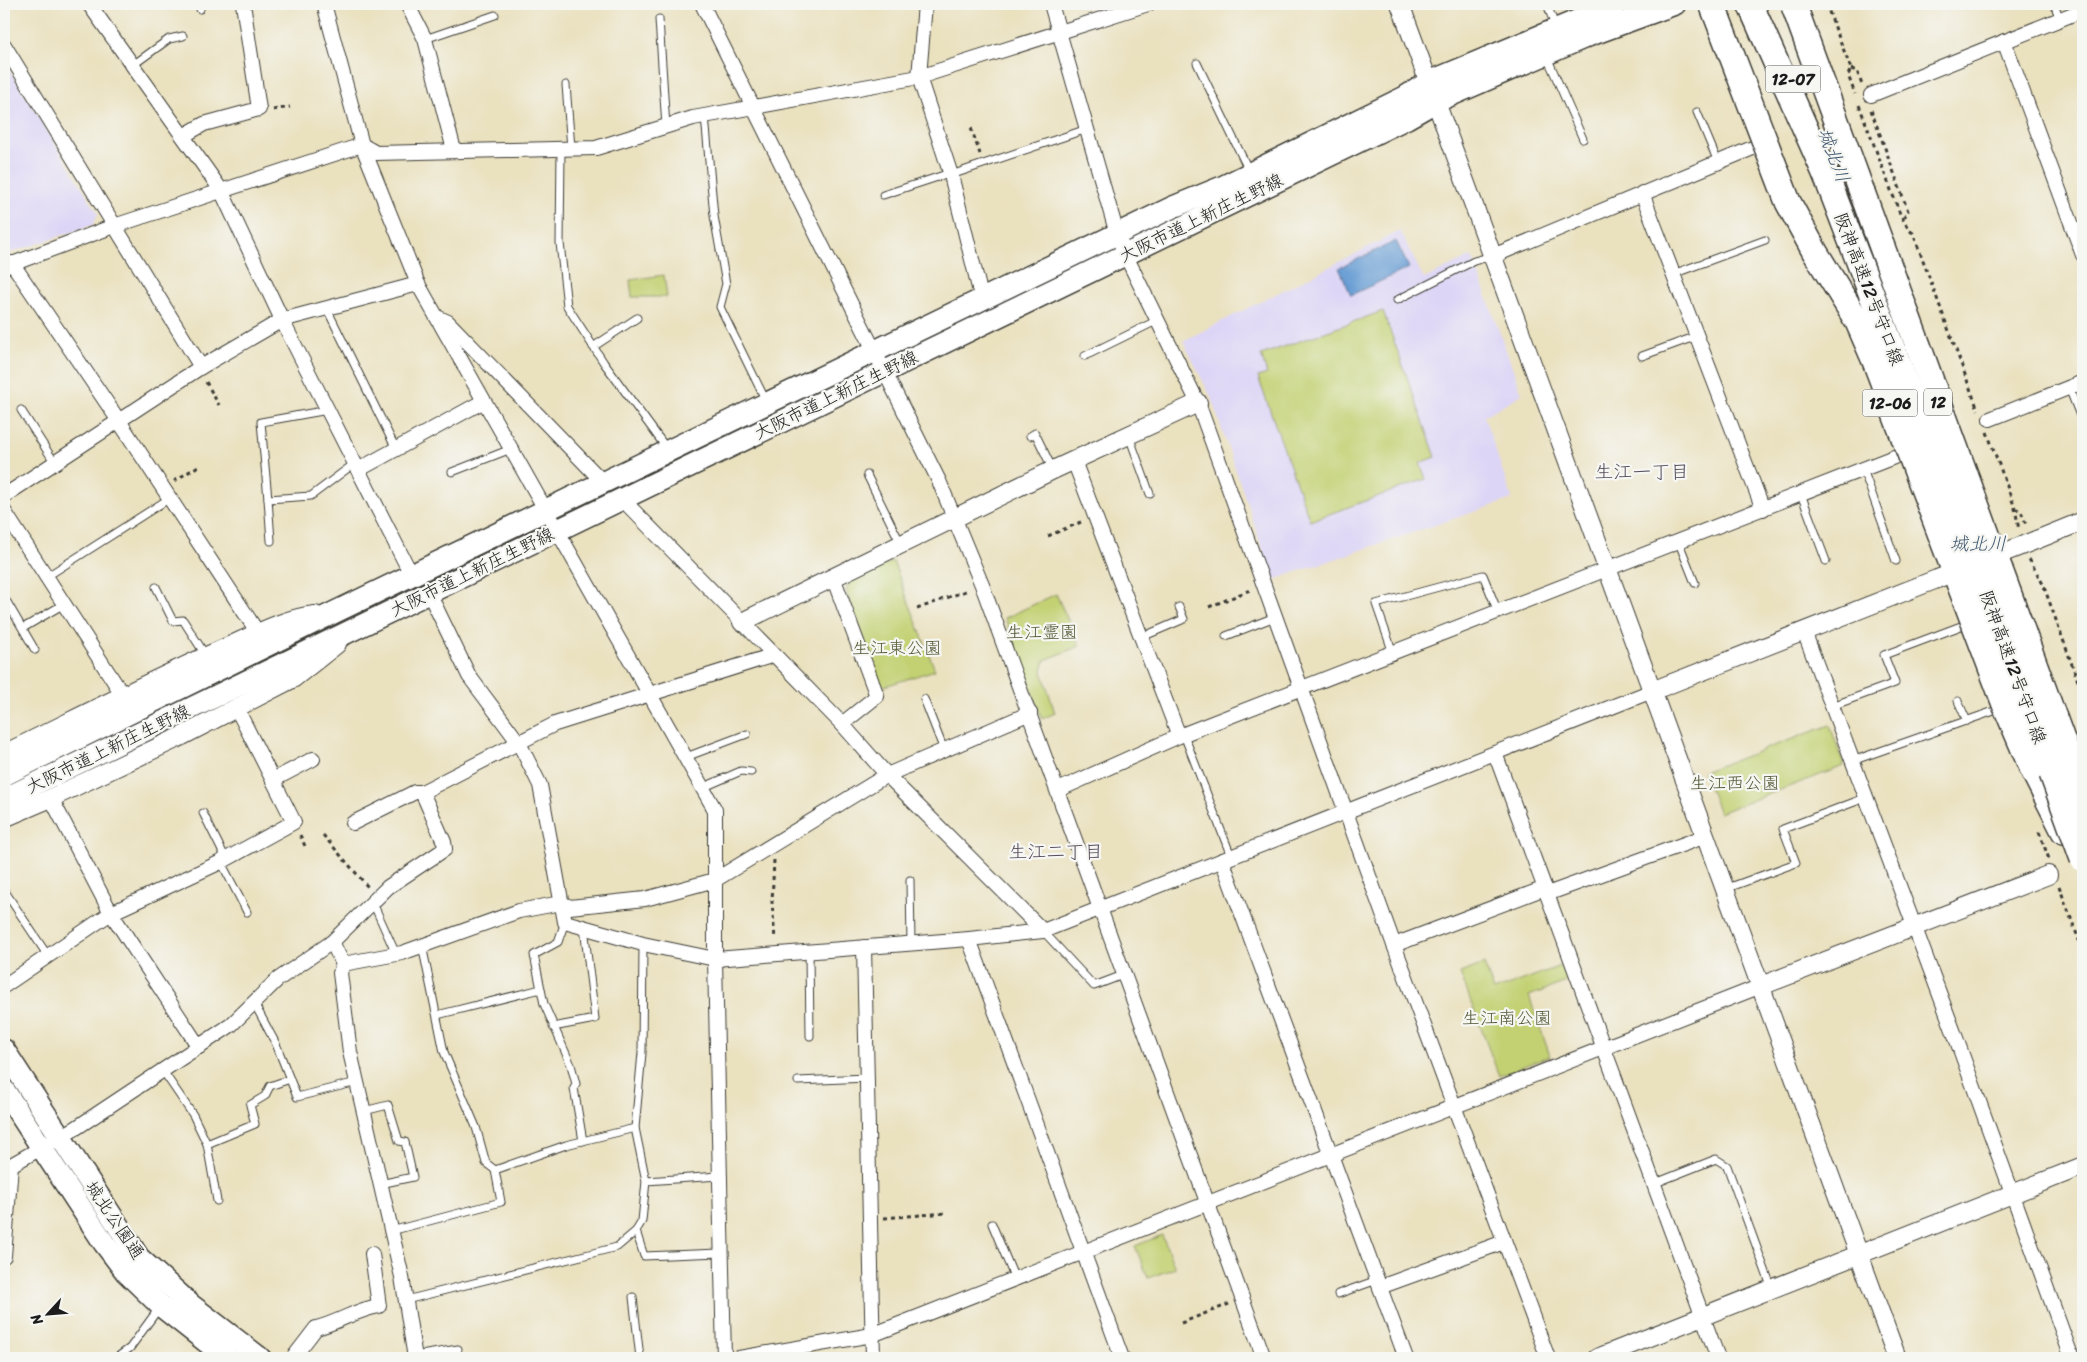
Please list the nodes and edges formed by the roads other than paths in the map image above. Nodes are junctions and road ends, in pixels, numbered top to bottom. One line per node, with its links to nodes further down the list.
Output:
1 (89, 4): 30 (street)
2 (243, 4): 40 (street)
3 (324, 4): 42 (street)
4 (407, 4): 25 (street)
5 (702, 4): 35 (street)
6 (925, 4): 31 (street)
7 (1051, 4): 23 (street)
8 (1148, 4): 23 (street)
9 (1400, 4): 33 (street)
10 (1547, 4): 22 (lane)
11 (1617, 4): 22 (main road, 大阪市道上新庄生野線)
12 (1675, 4): 28 (main road, 大阪市道上新庄生野線)
13 (1712, 4): 181 (highway, 12-06, bridge)
14 (1750, 4): 46 (highway, 阪神高速12号守口線 / 12)
15 (1767, 4): 46 (highway, 12-07)
16 (2054, 4): 21 (lane)
17 (1794, 5): 169 (highway, 阪神高速12号守口線 / 12, bridge)
18 (2083, 10): 21 (street)
19 (495, 14): 25 (lane)
20 (659, 19): 38 (lane)
21 (2060, 19): 26 (street)
22 (1556, 29): 33 (main road, 大阪市道上新庄生野線)
23 (1058, 32): 31 (street); 39 (street)
24 (183, 36): 30 (lane)
25 (426, 39): 45 (street)
26 (2004, 41): 34 (street); 57 (street)
27 (4, 45): 53 (street)
28 (1546, 54): 33 (main road, 大阪市道上新庄生野線); 41 (lane)
29 (1197, 63): 48 (lane)
30 (133, 66): 40 (street)
31 (919, 77): 35 (street); 49 (street)
32 (566, 85): 44 (lane)
33 (1432, 92): 48 (main road, 大阪市道上新庄生野線); 56 (main road, 大阪市道上新庄生野線); 58 (street)
34 (1871, 100)
35 (754, 106): 37 (street); 71 (street)
36 (1697, 112): 47 (lane)
37 (705, 116): 38 (street); 80 (lane)
38 (666, 127): 44 (street)
39 (1087, 129): 49 (lane); 54 (street)
40 (183, 136): 50 (street)
41 (1583, 139)
42 (362, 145): 45 (street); 50 (street); 61 (street)
43 (1755, 147): 47 (street)
44 (566, 148): 45 (street); 70 (lane)
45 (454, 150)
46 (1819, 155): 179 (highway, 阪神高速12号守口線 / 12, bridge)
47 (1718, 162): 51 (street)
48 (1250, 173): 54 (main road, 大阪市道上新庄生野線)
49 (950, 174): 52 (lane); 62 (street)
50 (221, 190): 53 (street); 67 (street)
51 (1642, 193): 58 (street); 60 (street)
52 (883, 195)
53 (114, 226): 59 (street); 74 (street)
54 (1117, 234): 56 (street); 62 (main road, 大阪市道上新庄生野線)
55 (1765, 240): 60 (lane)
56 (1125, 254): 68 (street); 75 (main road, 大阪市道上新庄生野線)
57 (2083, 255)
58 (1493, 256): 63 (lane); 117 (street)
59 (8, 265): 84 (street)
60 (1673, 274): 69 (street)
61 (418, 284): 64 (street); 65 (street)
62 (982, 300): 71 (main road, 大阪市道上新庄生野線)
63 (1397, 300)
64 (327, 309): 67 (street); 88 (lane)
65 (438, 318): 78 (street); 99 (street)
66 (636, 318): 70 (lane)
67 (282, 320): 74 (street); 82 (street)
68 (1158, 320): 72 (lane); 79 (street)
69 (1697, 336): 73 (lane); 106 (street)
70 (593, 347): 90 (lane)
71 (874, 352): 75 (street); 80 (main road, 大阪市道上新庄生野線)
72 (1085, 356)
73 (1642, 356)
74 (200, 368): 84 (street)
75 (884, 372): 105 (main road, 大阪市道上新庄生野線); 109 (street)
76 (2083, 382): 77 (street)
77 (2069, 388): 83 (street); 85 (lane)
78 (484, 401): 88 (street); 89 (street)
79 (1198, 403): 86 (street); 128 (street)
80 (767, 404): 90 (main road, 大阪市道上新庄生野線)
81 (21, 410): 93 (lane)
82 (328, 410): 94 (street); 104 (lane)
83 (1985, 420)
84 (119, 421): 93 (street); 100 (street)
85 (2083, 423)
86 (1128, 434): 92 (street); 101 (lane)
87 (1030, 436): 96 (lane)
88 (396, 449): 94 (street)
89 (511, 449): 97 (lane); 107 (street)
90 (668, 452): 99 (main road, 大阪市道上新庄生野線)
91 (1894, 457): 95 (street)
92 (1074, 460): 96 (street); 135 (street)
93 (55, 463): 103 (street)
94 (357, 467): 104 (lane); 118 (street)
95 (1863, 469): 102 (street); 115 (lane)
96 (1053, 470): 109 (street)
97 (452, 472)
98 (867, 475): 114 (lane)
99 (604, 483): 107 (main road, 大阪市道上新庄生野線)
100 (166, 493): 119 (lane); 136 (street)
101 (1150, 494)
102 (1801, 494): 106 (street); 116 (lane)
103 (4, 496)
104 (268, 499): 112 (lane)
105 (622, 499): 111 (main road, 大阪市道上新庄生野線); 129 (street)
106 (1764, 509): 113 (street)
107 (547, 510): 111 (street); 118 (main road, 大阪市道上新庄生野線)
108 (4, 512): 119 (street)
109 (954, 518): 114 (street); 150 (street)
110 (2083, 522): 133 (street, bridge)
111 (558, 530): 123 (main road, 大阪市道上新庄生野線); 143 (street)
112 (271, 541)
113 (1679, 543): 117 (street); 121 (lane)
114 (901, 544): 120 (street)
115 (1896, 560)
116 (1826, 561)
117 (1607, 570): 127 (street); 142 (street)
118 (412, 576): 136 (main road, 大阪市道上新庄生野線)
119 (46, 577): 125 (street)
120 (833, 577): 129 (street); 152 (street)
121 (1694, 583)
122 (156, 587): 140 (lane)
123 (429, 593): 132 (main road, 大阪市道上新庄生野線); 155 (street)
124 (7, 602): 131 (lane)
125 (64, 604): 131 (lane); 144 (street)
126 (1179, 607): 135 (lane)
127 (1498, 612): 138 (street); 138 (lane)
128 (1275, 617): 134 (lane); 141 (street)
129 (742, 622): 139 (street)
130 (1961, 626): 147 (lane)
131 (23, 628): 137 (lane)
132 (357, 628): 148 (street); 172 (main road, 大阪市道上新庄生野線)
133 (1804, 631): 142 (street); 147 (street)
134 (1226, 636)
135 (1142, 637): 154 (street)
136 (256, 643): 140 (street); 163 (main road, 大阪市道上新庄生野線)
137 (35, 650)
138 (1393, 653): 141 (street)
139 (774, 655): 143 (street); 152 (street)
140 (206, 656): 144 (street)
141 (1302, 688): 154 (street); 173 (street)
142 (1652, 691): 157 (street); 176 (street)
143 (650, 693): 155 (street); 159 (street)
144 (124, 696): 158 (street)
145 (924, 699): 156 (lane)
146 (1958, 701): 151 (lane)
147 (1832, 706): 161 (street)
148 (236, 707): 165 (street); 170 (street)
149 (1994, 711): 151 (lane)
150 (1030, 713): 156 (street); 167 (street)
151 (1967, 721): 161 (lane)
152 (842, 724): 164 (street)
153 (747, 734): 159 (lane)
154 (1181, 736): 167 (street); 178 (lane)
155 (519, 742): 168 (street); 189 (street)
156 (944, 750): 164 (street)
157 (1495, 753): 173 (street); 187 (street)
158 (4, 754)
159 (686, 757): 166 (street)
160 (313, 759): 165 (street)
161 (1852, 761): 171 (street)
162 (751, 772): 166 (lane)
163 (4, 775)
164 (887, 775): 183 (street); 196 (street)
165 (273, 780): 180 (street)
166 (702, 788): 183 (street)
167 (1058, 790): 190 (street)
168 (422, 792): 175 (street); 188 (street)
169 (2083, 797)
170 (51, 798): 172 (street); 192 (street)
171 (1865, 798): 185 (lane); 195 (street)
172 (6, 811): 177 (lane)
173 (1346, 812): 178 (street); 202 (street)
174 (203, 814): 180 (lane)
175 (353, 823)
176 (1706, 836): 185 (street); 187 (street)
177 (4, 837)
178 (1227, 858): 190 (street); 232 (street)
179 (2083, 859)
180 (223, 860): 191 (lane); 192 (street)
181 (2083, 869)
182 (2048, 875): 195 (street)
183 (714, 880): 189 (street); 207 (street)
184 (910, 880): 201 (lane)
185 (1725, 889): 211 (street)
186 (4, 890): 206 (lane)
187 (1546, 891): 202 (street); 218 (street)
188 (375, 900): 198 (street); 205 (lane)
189 (561, 903): 193 (street); 199 (street)
190 (1099, 908): 196 (street); 209 (street)
191 (247, 912)
192 (111, 914): 206 (street); 217 (street)
193 (565, 922): 194 (street); 212 (lane)
194 (584, 927): 200 (street); 215 (lane)
195 (1914, 927): 211 (street); 239 (street)
196 (1043, 931): 197 (street); 209 (lane)
197 (969, 939): 201 (street); 246 (street)
198 (332, 942): 208 (street); 213 (street)
199 (422, 944): 205 (street); 214 (lane)
200 (643, 944): 207 (street); 228 (lane)
201 (911, 944): 203 (street)
202 (1394, 944): 226 (street)
203 (864, 948): 204 (street); 221 (street)
204 (810, 952): 207 (street); 216 (lane)
205 (396, 954): 208 (street)
206 (48, 957): 210 (street)
207 (715, 960): 235 (street)
208 (342, 964): 224 (street)
209 (1123, 975): 241 (street)
210 (4, 986)
211 (1761, 986): 218 (street); 249 (street)
212 (541, 989): 214 (lane); 215 (lane)
213 (254, 1003): 217 (street); 222 (lane)
214 (437, 1015): 234 (lane)
215 (553, 1027): 229 (lane)
216 (810, 1036)
217 (199, 1047): 220 (street)
218 (1603, 1048): 226 (street); 238 (street)
219 (4, 1050): 230 (main road, 城北公園通)
220 (163, 1071): 230 (street); 231 (lane)
221 (867, 1078): 223 (lane); 259 (street)
222 (290, 1079): 224 (lane); 231 (lane)
223 (798, 1081)
224 (357, 1082): 227 (street)
225 (4, 1090): 230 (main road, 城北公園通)
226 (1454, 1106): 232 (street); 245 (street)
227 (364, 1111): 237 (street); 237 (lane)
228 (635, 1128): 229 (lane); 236 (lane)
229 (583, 1141): 234 (lane)
230 (51, 1143): 250 (street); 257 (main road, 城北公園通); 264 (main road, 城北公園通)
231 (207, 1144): 240 (lane)
232 (1331, 1155): 241 (street); 252 (street)
233 (2083, 1166): 239 (street)
234 (495, 1170): 243 (lane)
235 (720, 1176): 236 (lane); 247 (street)
236 (646, 1181): 244 (lane)
237 (380, 1184): 243 (street)
238 (1653, 1184): 253 (lane); 258 (street)
239 (2012, 1195): 249 (street); 277 (street)
240 (217, 1201)
241 (1207, 1203): 246 (street); 271 (street)
242 (992, 1224): 251 (lane)
243 (391, 1231): 256 (street)
244 (636, 1231): 247 (lane); 256 (lane)
245 (1504, 1242): 252 (street); 273 (street)
246 (1083, 1252): 251 (street); 270 (street)
247 (720, 1253): 267 (street)
248 (372, 1254): 265 (street)
249 (1859, 1255): 253 (street); 276 (street)
250 (4, 1256)
251 (1015, 1279): 259 (street)
252 (1379, 1284): 254 (lane); 272 (street)
253 (1772, 1289): 258 (street)
254 (1338, 1294)
255 (633, 1297): 266 (lane)
256 (406, 1300): 261 (street)
257 (161, 1306): 262 (lane); 263 (main road, 城北公園通)
258 (1702, 1317): 274 (street); 275 (street)
259 (872, 1335): 268 (street); 269 (street)
260 (458, 1350): 261 (lane)
261 (415, 1357)
262 (116, 1358)
263 (227, 1358)
264 (260, 1358)
265 (293, 1358)
266 (640, 1358)
267 (724, 1358)
268 (739, 1358)
269 (873, 1358)
270 (1122, 1358)
271 (1264, 1358)
272 (1406, 1358)
273 (1548, 1358)
274 (1597, 1358)
275 (1718, 1358)
276 (1897, 1358)
277 (2072, 1358)

